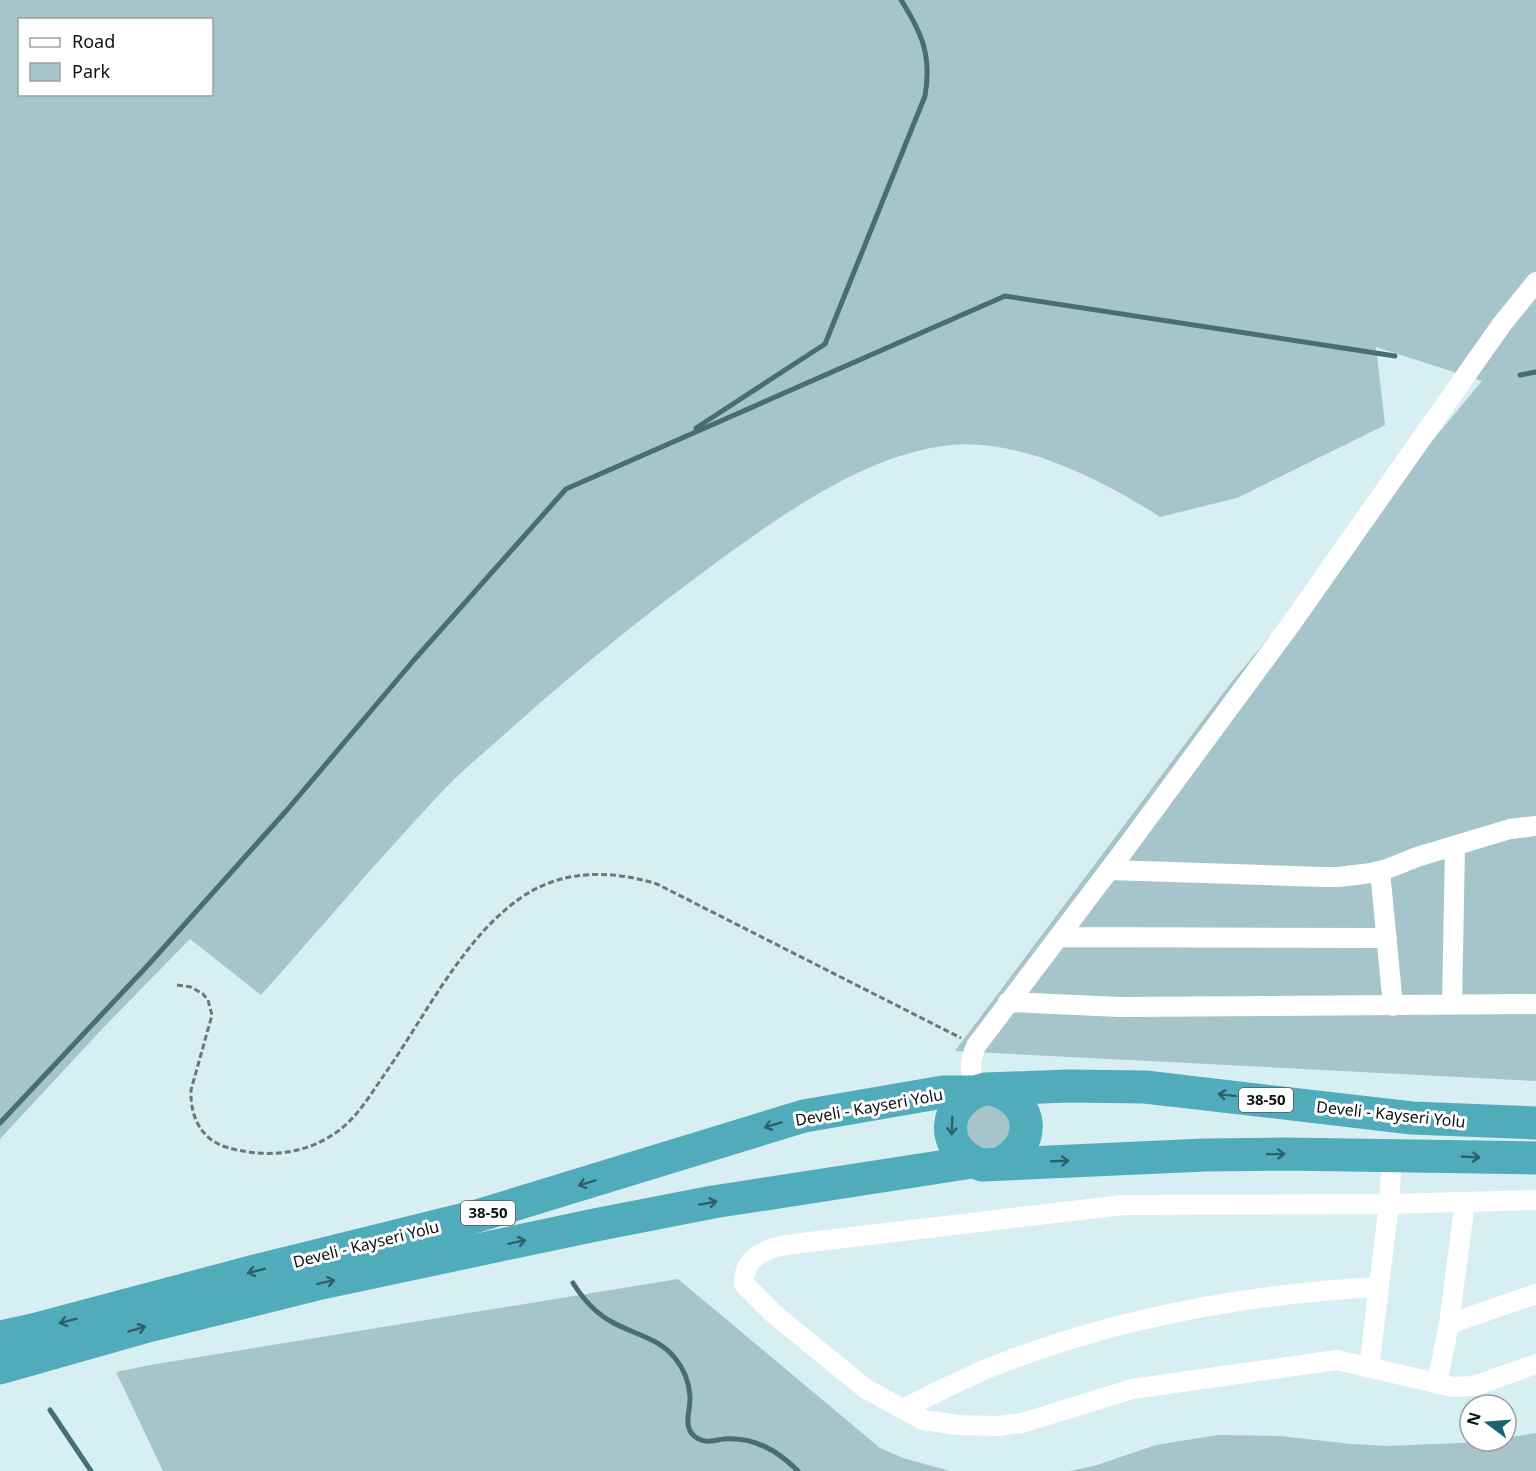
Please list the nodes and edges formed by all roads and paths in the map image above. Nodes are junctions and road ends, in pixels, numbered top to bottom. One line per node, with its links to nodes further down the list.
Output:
1 (1536, 282): 4 (street)
2 (1536, 826): 3 (street)
3 (1455, 846): 5 (street); 11 (street)
4 (1110, 870): 5 (street); 6 (street)
5 (1380, 871): 7 (street)
6 (1058, 937): 7 (street); 9 (street)
7 (1387, 938): 12 (street)
8 (177, 986): 13 (path)
9 (1008, 1002): 12 (street); 13 (street)
10 (1536, 1004): 11 (street)
11 (1452, 1005): 12 (street)
12 (1393, 1006)
13 (976, 1046): 14 (street)
14 (985, 1090): 15 (highway, Develi - Kayseri Yolu / 38-50, one-way to 14); 18 (highway, Develi - Kayseri Yolu, one-way to 18); 18 (highway); 25 (highway, Develi - Kayseri Yolu / 38-50, one-way to 25)
15 (1536, 1123)
16 (1392, 1155): 17 (highway, Develi - Kayseri Yolu / 38-50, one-way to 17); 18 (highway, Develi - Kayseri Yolu / 38-50, one-way to 16); 21 (street)
17 (1536, 1158)
18 (987, 1163): 27 (highway, Develi - Kayseri Yolu / 38-50, one-way to 18)
19 (1536, 1200): 20 (street)
20 (1465, 1202): 21 (street); 24 (street)
21 (1389, 1204): 22 (street); 30 (street)
22 (1379, 1287): 28 (street); 30 (street)
23 (1536, 1294): 24 (street)
24 (1449, 1324): 29 (street)
25 (0, 1337)
26 (1536, 1364): 29 (street)
27 (0, 1368)
28 (1368, 1368): 29 (street); 30 (street)
29 (1437, 1384)
30 (903, 1409)

